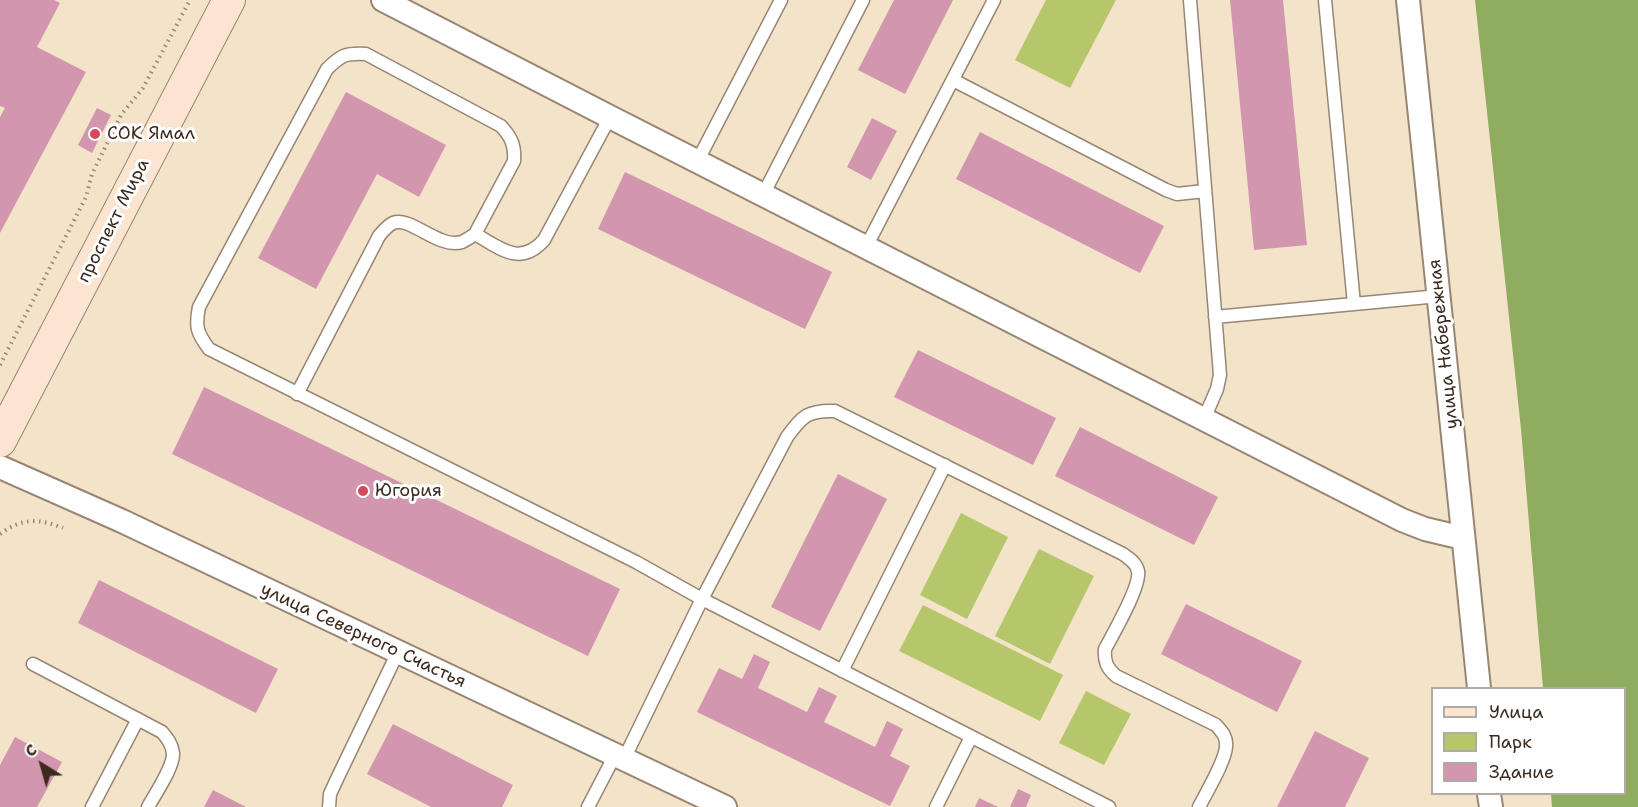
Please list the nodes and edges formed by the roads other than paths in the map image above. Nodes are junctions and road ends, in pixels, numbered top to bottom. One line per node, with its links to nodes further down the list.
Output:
1 (229, 0): 21 (main road, проспект Мира)
2 (383, 0): 10 (street)
3 (781, 0): 11 (lane)
4 (863, 0): 13 (lane)
5 (994, 0): 9 (lane)
6 (1190, 0): 12 (lane)
7 (1325, 0): 17 (lane)
8 (1408, 0): 16 (street, улица Набережная)
9 (953, 80): 12 (lane); 15 (lane)
10 (610, 117): 11 (street); 14 (lane)
11 (697, 162): 13 (street)
12 (1205, 191): 18 (lane)
13 (763, 195): 15 (street)
14 (475, 234): 19 (lane); 19 (lane)
15 (866, 248): 20 (street)
16 (1439, 296): 17 (lane); 24 (street, улица Набережная)
17 (1354, 304): 18 (lane)
18 (1215, 317): 20 (lane)
19 (297, 394): 25 (lane)
20 (1204, 419): 24 (street)
21 (0, 441)
22 (945, 465): 25 (lane); 28 (lane); 40 (lane)
23 (0, 467): 26 (street, улица Северного Счастья)
24 (1463, 538): 29 (street, улица Набережная)
25 (702, 599): 28 (lane); 32 (lane)
26 (399, 652): 32 (street, улица Северного Счастья); 35 (lane)
27 (33, 664): 30 (lane)
28 (842, 671): 31 (lane)
29 (1479, 687)
30 (138, 719): 33 (lane); 34 (lane)
31 (970, 737): 38 (lane); 39 (lane)
32 (619, 757): 36 (lane); 37 (street, улица Северного Счастья)
33 (92, 807)
34 (148, 807)
35 (329, 807)
36 (588, 807)
37 (725, 807)
38 (936, 807)
39 (1109, 807)
40 (1199, 807)

